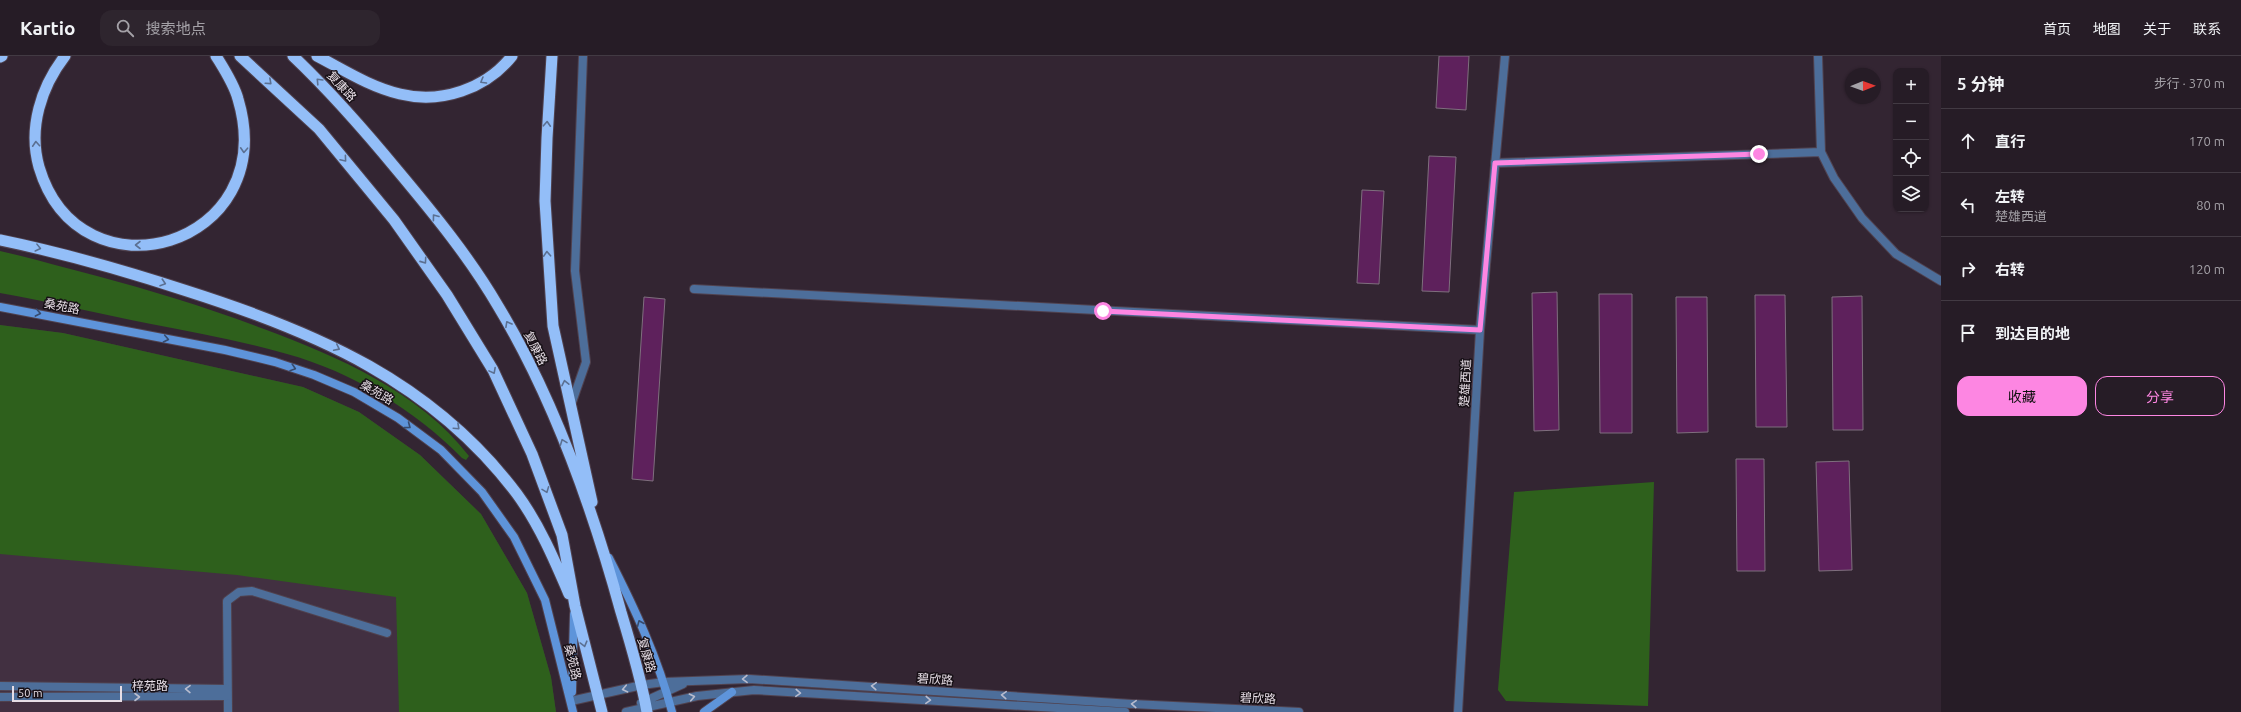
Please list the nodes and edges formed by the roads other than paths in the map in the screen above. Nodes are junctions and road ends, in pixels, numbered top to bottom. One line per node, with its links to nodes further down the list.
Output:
1 (65, 56): 2 (highway, one-way to 1)
2 (216, 56)
3 (240, 56): 20 (highway, one-way to 20)
4 (294, 56): 19 (highway, 复康路, one-way to 4)
5 (317, 56): 6 (highway, one-way to 5)
6 (512, 56)
7 (552, 56): 18 (highway, one-way to 7)
8 (583, 56): 18 (street)
9 (1505, 56): 12 (street, 楚雄西道)
10 (1818, 56): 11 (street)
11 (1821, 152): 12 (street); 14 (street)
12 (1495, 163): 17 (street, 楚雄西道)
13 (0, 240): 20 (highway, one-way to 20)
14 (1941, 281)
15 (694, 289): 17 (street)
16 (0, 307): 29 (main road, 桑苑路, one-way to 29)
17 (1480, 330): 40 (street, 楚雄西道)
18 (570, 408): 19 (highway)
19 (602, 543): 22 (highway, 复康路); 24 (main road, one-way to 19)
20 (575, 606): 27 (highway, one-way to 27); 29 (main road)
21 (387, 633): 26 (street)
22 (642, 685): 24 (street); 27 (street, one-way to 27); 31 (highway, 复康路)
23 (0, 686): 26 (street, 梓苑路, one-way to 23)
24 (665, 686): 30 (main road); 31 (street); 39 (street, 碧欣路, one-way to 24)
25 (732, 692): 30 (street, 碧欣路, one-way to 25); 37 (main road); 38 (street, 碧欣路, one-way to 38)
26 (227, 693): 28 (street, 梓苑路, one-way to 26); 32 (street)
27 (598, 695): 29 (street); 34 (highway)
28 (0, 697)
29 (571, 701): 33 (main road, 桑苑路)
30 (670, 702): 31 (street, 碧欣路); 36 (main road)
31 (646, 707): 35 (street, 碧欣路)
32 (228, 712)
33 (573, 712)
34 (602, 712)
35 (630, 712)
36 (672, 712)
37 (704, 712)
38 (1125, 712)
39 (1298, 712)
40 (1458, 712)

